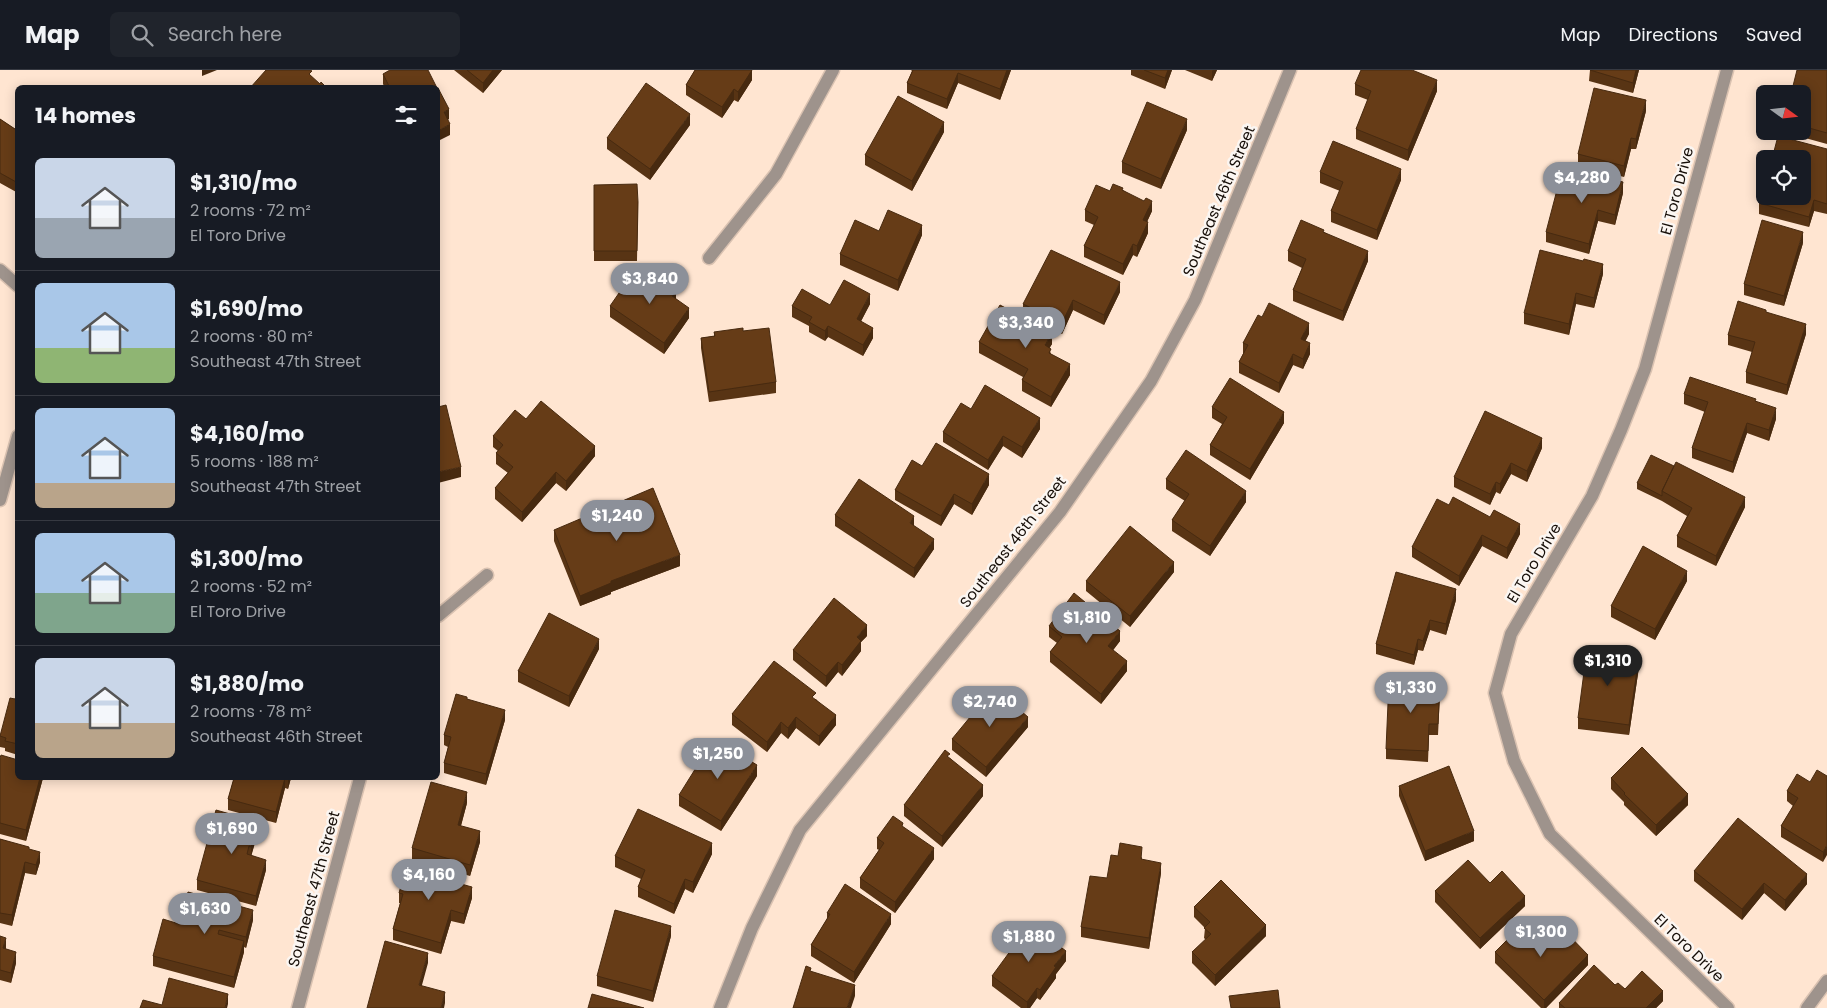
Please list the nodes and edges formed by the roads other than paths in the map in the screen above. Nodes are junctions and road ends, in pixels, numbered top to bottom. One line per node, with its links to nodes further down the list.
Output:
1 (833, 70): 4 (street)
2 (1290, 70): 14 (street, Southeast 46th Street)
3 (1727, 70): 15 (street, El Toro Drive)
4 (709, 258)
5 (0, 270): 6 (street)
6 (15, 283)
7 (15, 447): 8 (street)
8 (0, 500)
9 (487, 575): 10 (street)
10 (440, 614)
11 (359, 780): 13 (street, Southeast 47th Street)
12 (1827, 980): 16 (street)
13 (298, 1008)
14 (720, 1008)
15 (1728, 1008)
16 (1807, 1008)

